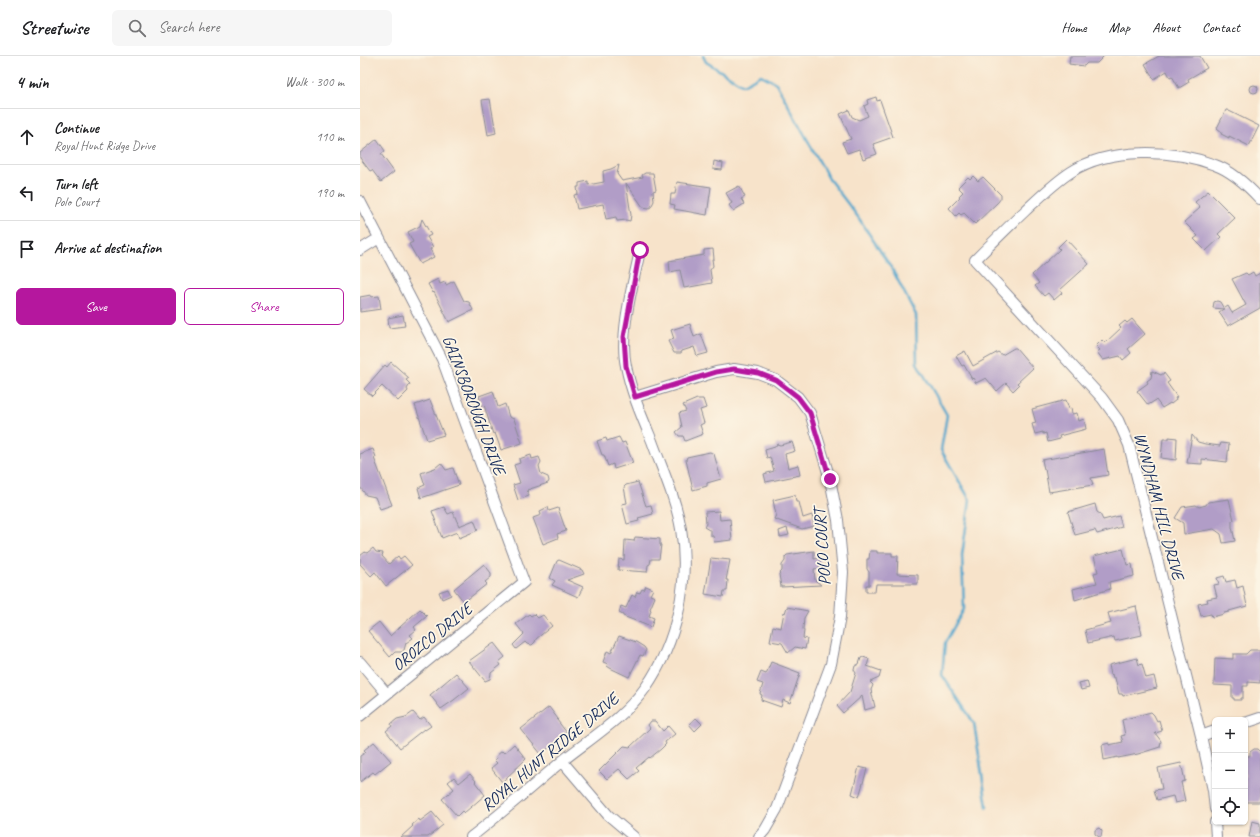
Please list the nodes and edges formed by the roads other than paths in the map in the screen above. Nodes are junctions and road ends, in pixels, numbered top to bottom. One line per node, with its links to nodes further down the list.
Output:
1 (1260, 200): 14 (street, WYNDHAM HILL DRIVE)
2 (360, 201): 3 (street, GAINSBOROUGH DRIVE)
3 (379, 238): 4 (street); 7 (street, GAINSBOROUGH DRIVE)
4 (360, 250)
5 (640, 250): 6 (street, ROYAL HUNT RIDGE DRIVE)
6 (635, 397): 15 (street, ROYAL HUNT RIDGE DRIVE); 20 (street, POLO COURT)
7 (524, 582): 9 (street, OROZCO DRIVE)
8 (360, 662): 9 (street)
9 (387, 694): 10 (street, OROZCO DRIVE)
10 (360, 716)
11 (1260, 718): 12 (street)
12 (1248, 722)
13 (1212, 733): 14 (street)
14 (1201, 736): 16 (street, WYNDHAM HILL DRIVE)
15 (562, 762): 18 (street, ROYAL HUNT RIDGE DRIVE); 19 (street)
16 (1213, 789)
17 (1215, 825): 21 (street)
18 (472, 837)
19 (634, 837)
20 (759, 837)
21 (1216, 837)

